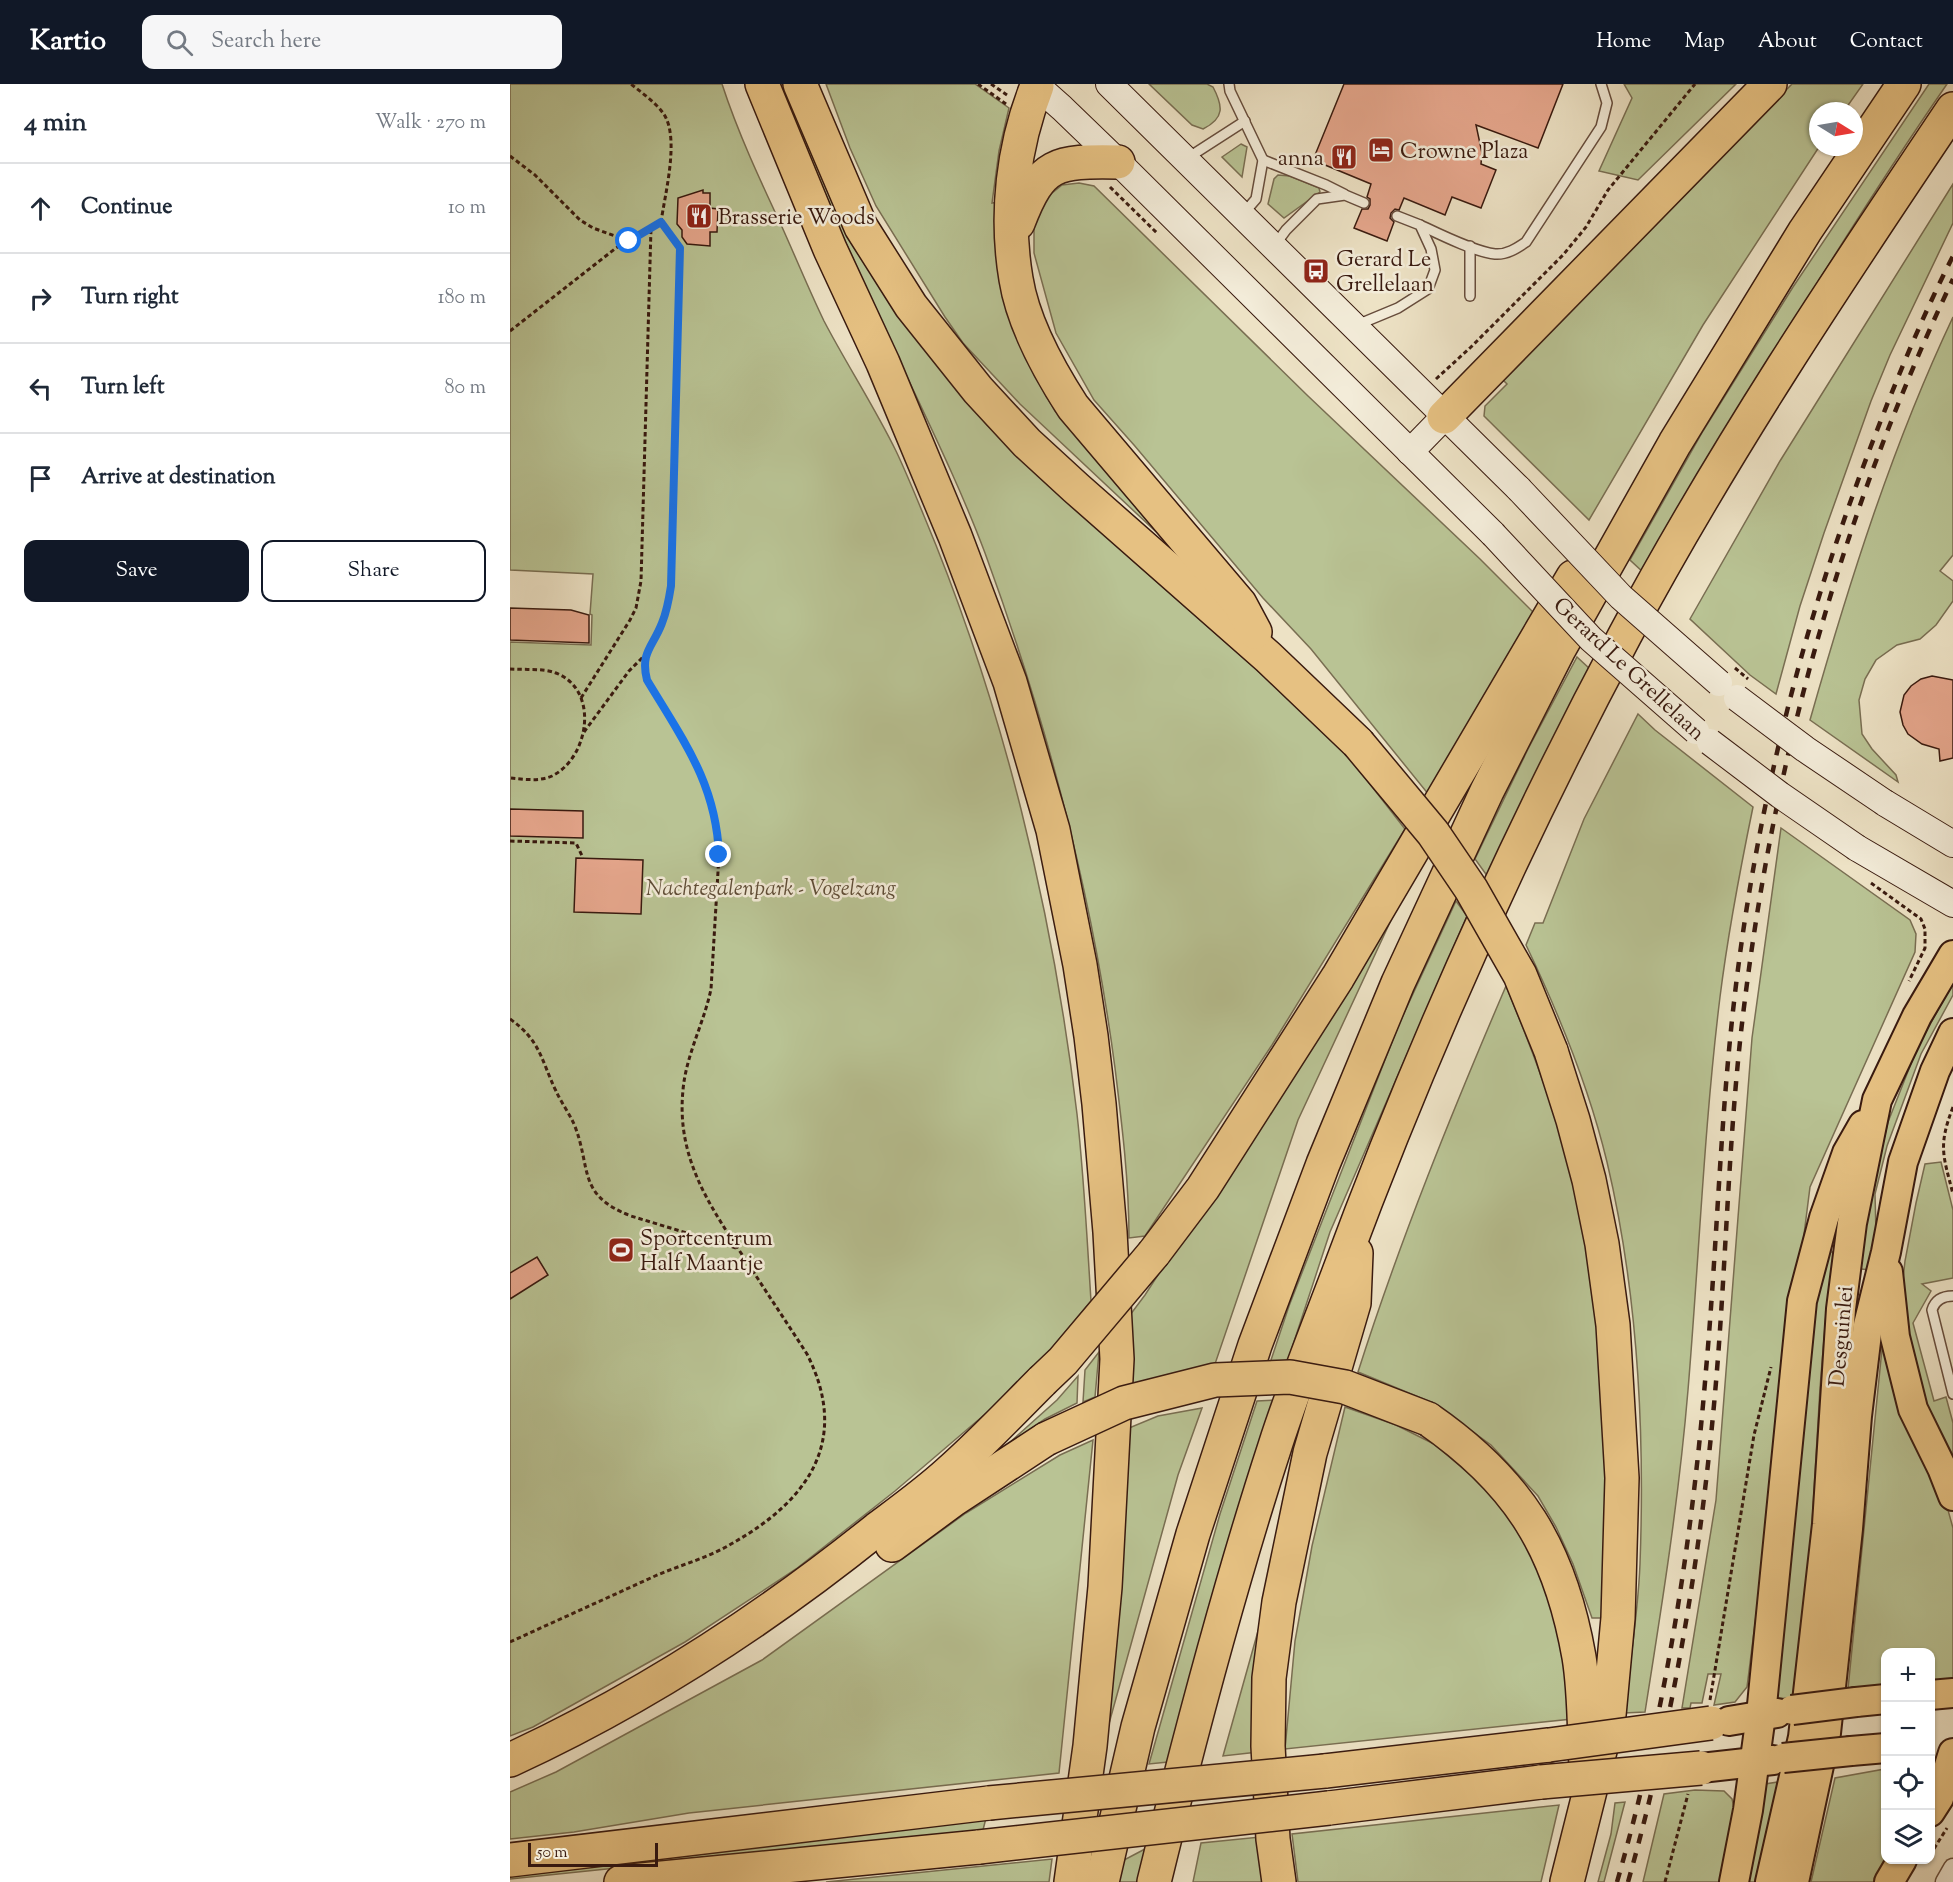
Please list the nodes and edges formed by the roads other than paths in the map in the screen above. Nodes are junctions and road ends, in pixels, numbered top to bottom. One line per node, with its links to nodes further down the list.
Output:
1 (762, 84): 61 (highway)
2 (800, 84): 29 (highway)
3 (1108, 84): 14 (street, Gerard Le Grellelaan)
4 (1229, 84): 12 (lane)
5 (1601, 84): 23 (lane)
6 (1770, 84): 27 (highway)
7 (1881, 84): 11 (highway)
8 (1904, 84): 62 (highway)
9 (1033, 96): 16 (street, Gerard Le Grellelaan); 22 (highway)
10 (1953, 109): 35 (highway)
11 (1863, 111)
12 (1245, 121): 14 (lane); 15 (lane)
13 (1833, 156): 50 (highway, bridge)
14 (1185, 160): 19 (street, Gerard Le Grellelaan)
15 (1263, 160): 17 (lane); 19 (lane)
16 (1114, 174): 22 (highway); 28 (street, Gerard Le Grellelaan)
17 (1345, 195): 18 (lane); 24 (lane)
18 (1364, 203)
19 (1242, 216): 24 (street, Gerard Le Grellelaan)
20 (1397, 216): 21 (lane)
21 (1420, 225): 23 (lane); 26 (lane)
22 (1011, 242): 29 (highway)
23 (1470, 246): 25 (lane)
24 (1274, 247): 26 (street, Gerard Le Grellelaan)
25 (1470, 296)
26 (1353, 326): 27 (street, Gerard Le Grellelaan)
27 (1444, 417): 28 (street); 30 (street, Gerard Le Grellelaan, bridge)
28 (1410, 452): 31 (street, Gerard Le Grellelaan, bridge)
29 (1268, 657): 54 (highway, bridge)
30 (1953, 844)
31 (1953, 904)
32 (1953, 955): 34 (main road, Desguinlei)
33 (1953, 1033): 36 (main road, Desguinlei)
34 (1877, 1100): 43 (main road); 45 (main road, Desguinlei)
35 (1357, 1224): 63 (highway); 64 (highway)
36 (1886, 1252): 39 (main road); 45 (main road, Desguinlei)
37 (1953, 1296): 38 (lane)
38 (1953, 1394)
39 (1953, 1496)
40 (1953, 1693): 41 (main road)
41 (1935, 1695)
42 (1881, 1700): 43 (main road, bridge)
43 (1761, 1715): 44 (main road); 51 (main road)
44 (1720, 1722): 57 (highway, bridge)
45 (1815, 1735): 67 (main road); 68 (main road)
46 (1953, 1743): 47 (main road)
47 (1935, 1745)
48 (1881, 1748): 51 (main road, bridge)
49 (1953, 1753): 55 (main road)
50 (510, 1760)
51 (1755, 1761): 52 (main road); 56 (main road)
52 (1701, 1768): 56 (main road); 60 (highway, bridge)
53 (510, 1775): 54 (highway, bridge)
54 (1588, 1798): 65 (highway)
55 (1942, 1805)
56 (1748, 1810): 66 (main road)
57 (510, 1860)
58 (1900, 1864): 69 (main road)
59 (1953, 1868): 70 (street)
60 (621, 1882)
61 (1071, 1882)
62 (1102, 1882)
63 (1154, 1882)
64 (1279, 1882)
65 (1567, 1882)
66 (1734, 1882)
67 (1770, 1882)
68 (1794, 1882)
69 (1889, 1882)
70 (1945, 1882)

